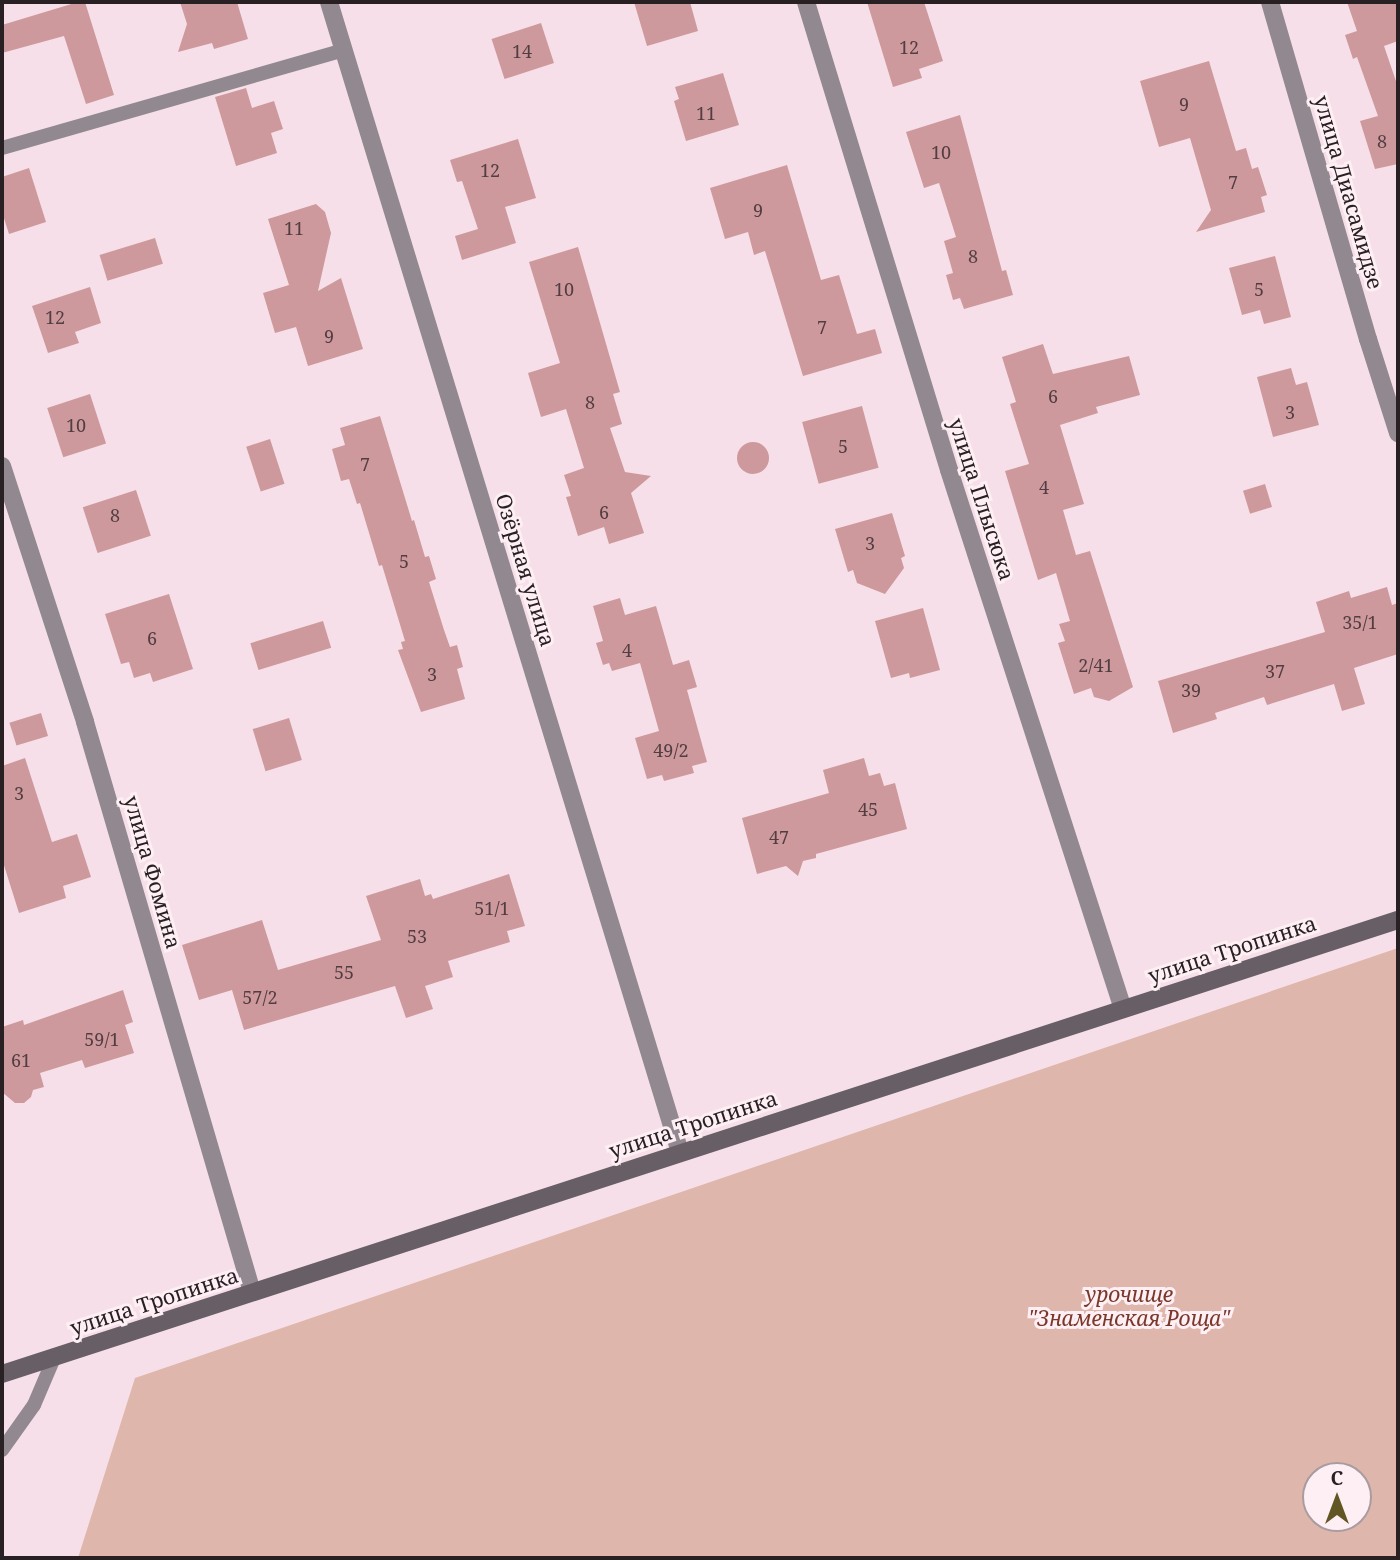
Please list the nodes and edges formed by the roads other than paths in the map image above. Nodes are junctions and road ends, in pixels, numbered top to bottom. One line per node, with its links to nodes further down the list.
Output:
1 (329, 2): 4 (street, Озёрная улица)
2 (806, 2): 9 (street, улица Плысюка)
3 (1270, 2): 6 (street, улица Диасамидзе)
4 (343, 50): 5 (lane); 10 (street, Озёрная улица)
5 (2, 148)
6 (1398, 433)
7 (2, 466): 11 (street, улица Фомина)
8 (1398, 920): 9 (main road, улица Тропинка)
9 (1123, 1009): 10 (main road, улица Тропинка)
10 (680, 1152): 11 (main road, улица Тропинка)
11 (252, 1292): 12 (main road, улица Тропинка)
12 (54, 1358): 13 (main road, улица Тропинка); 14 (lane)
13 (2, 1374)
14 (2, 1450)

